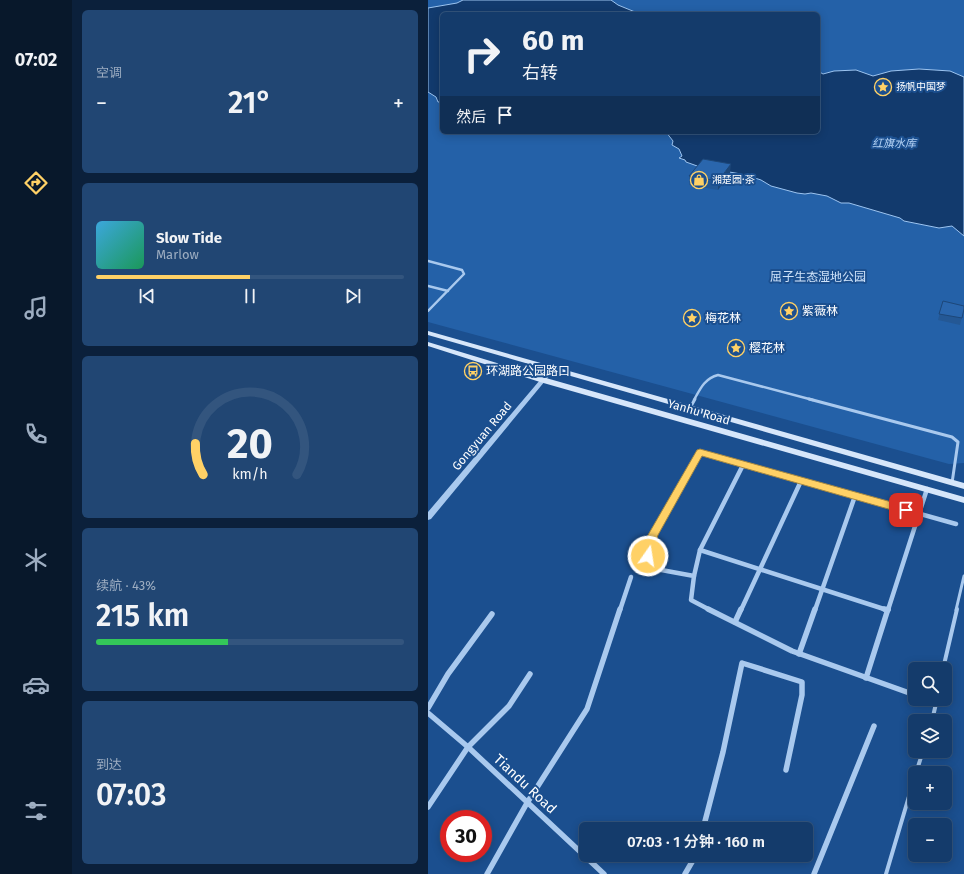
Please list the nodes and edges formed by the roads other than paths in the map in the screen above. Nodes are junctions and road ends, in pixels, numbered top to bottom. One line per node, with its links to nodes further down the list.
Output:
1 (428, 261): 3 (lane)
2 (428, 286): 3 (lane)
3 (448, 291): 4 (lane)
4 (428, 311)
5 (428, 333): 7 (main road, Yanhu Road)
6 (428, 344): 8 (main road, Yanhu Road)
7 (553, 368): 8 (street, Gongyuan Road); 9 (main road, Yanhu Road)
8 (543, 380): 14 (main road, Yanhu Road); 18 (street, Gongyuan Road)
9 (690, 408): 12 (main road, Yanhu Road); 12 (lane)
10 (744, 465): 11 (street); 20 (street); 22 (street)
11 (801, 482): 15 (street); 21 (street)
12 (952, 483): 13 (main road, Yanhu Road)
13 (964, 486)
14 (927, 489): 16 (main road, Yanhu Road); 17 (street)
15 (855, 496): 17 (street); 25 (street)
16 (964, 500)
17 (919, 513): 19 (street); 26 (street)
18 (428, 517)
19 (956, 524)
20 (700, 550): 21 (street); 22 (street)
21 (759, 569): 25 (street); 28 (street)
22 (694, 576): 28 (street)
23 (964, 576): 30 (lane)
24 (631, 577): 40 (street)
25 (822, 589): 26 (street); 29 (street)
26 (888, 610): 32 (street)
27 (492, 614): 34 (street)
28 (735, 622): 29 (street)
29 (799, 654): 32 (street)
30 (945, 662)
31 (530, 674): 37 (street)
32 (866, 678): 33 (street)
33 (908, 693)
34 (428, 708)
35 (428, 714): 37 (street, Tiandu Road)
36 (874, 726): 47 (street)
37 (468, 747): 40 (street, Tiandu Road); 41 (street)
38 (786, 770): 42 (street)
39 (908, 800): 48 (lane)
40 (527, 803): 44 (street); 45 (street, Tiandu Road)
41 (428, 807)
42 (705, 822)
43 (692, 862): 46 (street)
44 (487, 874)
45 (604, 874)
46 (685, 874)
47 (814, 874)
48 (886, 874)

